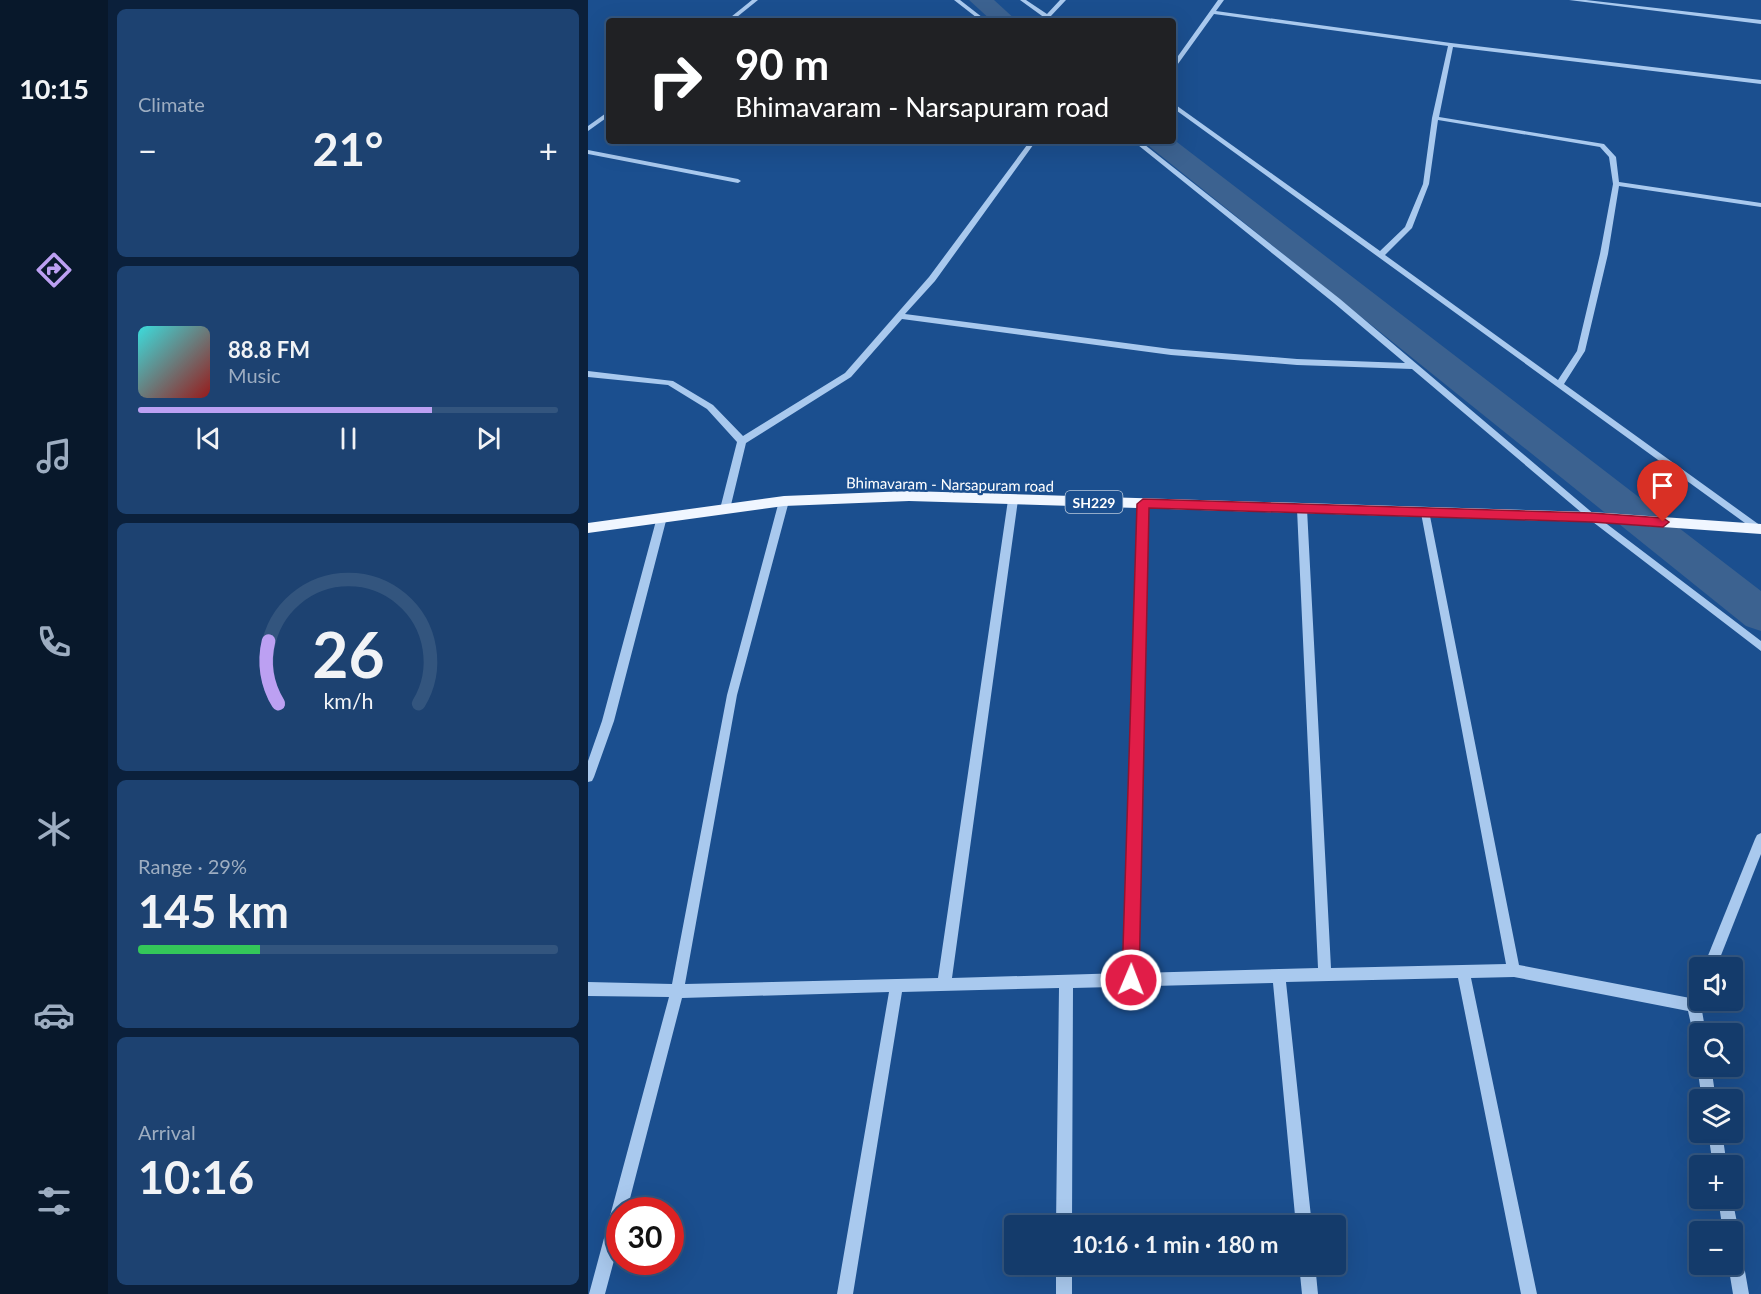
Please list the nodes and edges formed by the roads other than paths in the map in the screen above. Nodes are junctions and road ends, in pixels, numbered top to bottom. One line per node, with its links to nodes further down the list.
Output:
1 (755, 0): 9 (street)
2 (957, 0): 10 (street)
3 (1023, 0): 8 (street)
4 (1063, 0): 8 (street)
5 (1221, 0): 7 (street)
6 (1572, 0): 11 (street)
7 (1214, 12): 12 (street); 13 (street)
8 (1047, 17)
9 (733, 18)
10 (980, 18)
11 (1761, 22)
12 (1451, 45): 14 (street); 17 (street)
13 (1176, 64)
14 (1761, 82)
15 (1176, 107): 25 (street)
16 (606, 115): 18 (street)
17 (1435, 118): 23 (street); 25 (street)
18 (588, 129)
19 (1031, 144): 26 (street)
20 (1140, 144): 27 (street)
21 (588, 152): 22 (street)
22 (738, 181)
23 (1616, 184): 24 (street); 29 (street)
24 (1761, 205)
25 (1381, 255): 29 (street)
26 (900, 316): 27 (street); 30 (street)
27 (1414, 366): 38 (street)
28 (588, 374): 30 (street)
29 (1559, 385): 40 (street)
30 (742, 441): 34 (street)
31 (1013, 500): 32 (main road, Bhimavaram - Narsapuram road / SH229); 33 (main road, Bhimavaram - Narsapuram road / SH229); 51 (street)
32 (784, 501): 34 (main road, Bhimavaram - Narsapuram road / SH229); 54 (street)
33 (1143, 504): 35 (main road, Bhimavaram - Narsapuram road / SH229); 49 (street)
34 (725, 509): 37 (main road, Bhimavaram - Narsapuram road / SH229)
35 (1302, 509): 36 (main road, Bhimavaram - Narsapuram road / SH229); 47 (street)
36 (1426, 513): 38 (main road, Bhimavaram - Narsapuram road / SH229); 45 (street)
37 (662, 517): 39 (main road, Bhimavaram - Narsapuram road / SH229); 42 (street)
38 (1597, 518): 40 (main road, SH229); 41 (street)
39 (588, 528)
40 (1760, 529)
41 (1761, 647)
42 (588, 777)
43 (1761, 839): 44 (street)
44 (1713, 957)
45 (1514, 970): 46 (street); 55 (street)
46 (1462, 971): 47 (street); 65 (street)
47 (1324, 974): 48 (street)
48 (1279, 976): 49 (street); 57 (street)
49 (1131, 980): 50 (street)
50 (1066, 981): 51 (street); 56 (street)
51 (944, 984): 52 (street)
52 (897, 985): 54 (street); 62 (street)
53 (588, 989): 54 (street)
54 (677, 991): 61 (street)
55 (1689, 998)
56 (1064, 1215)
57 (1303, 1215)
58 (1064, 1275): 63 (street)
59 (1309, 1275): 64 (street)
60 (1738, 1275): 66 (street)
61 (597, 1294)
62 (845, 1294)
63 (1064, 1294)
64 (1310, 1294)
65 (1529, 1294)
66 (1741, 1294)

